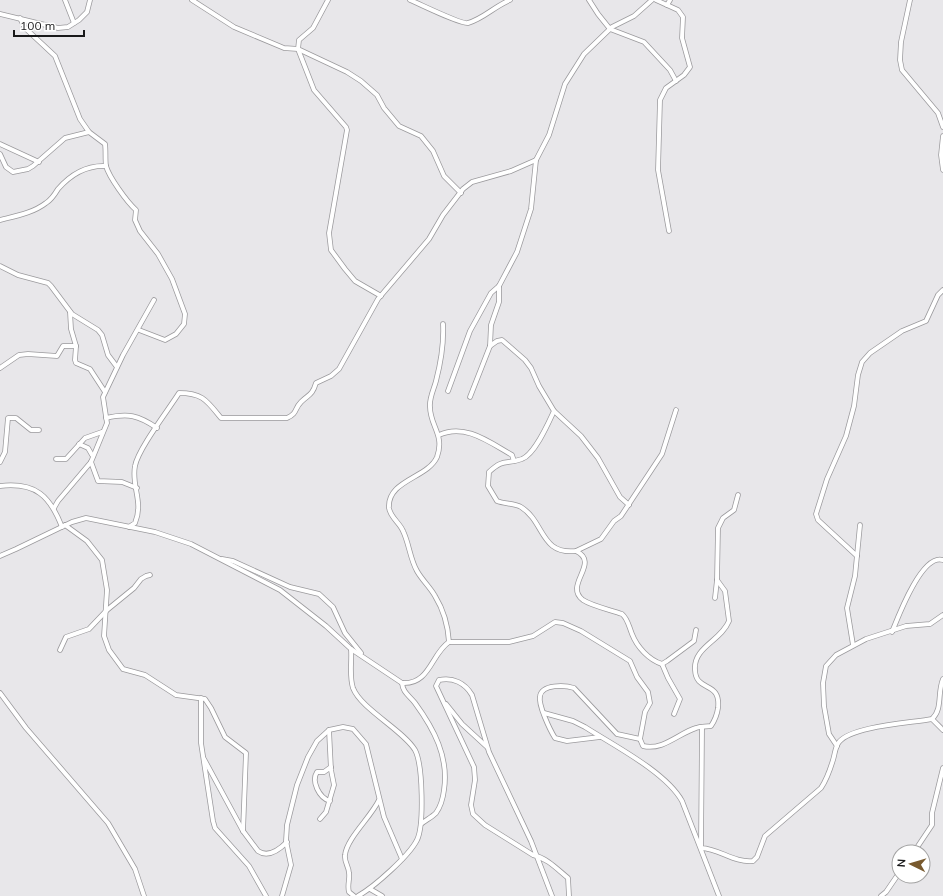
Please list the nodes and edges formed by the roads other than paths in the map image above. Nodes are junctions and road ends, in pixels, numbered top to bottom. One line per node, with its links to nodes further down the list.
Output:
1 (65, 0): 15 (street)
2 (90, 0): 15 (street)
3 (192, 0): 17 (street)
4 (328, 0): 17 (street)
5 (410, 0): 6 (street)
6 (510, 0)
7 (589, 0): 16 (street)
8 (652, 0): 16 (street)
9 (656, 0): 12 (street)
10 (670, 0): 12 (street)
11 (910, 0): 19 (street)
12 (667, 6): 18 (street)
13 (0, 14): 14 (street)
14 (20, 18): 15 (street); 20 (street)
15 (74, 23)
16 (610, 29): 18 (street); 24 (street)
17 (298, 49): 28 (street); 34 (street)
18 (676, 81): 30 (street)
19 (943, 127)
20 (89, 132): 25 (street); 26 (street)
21 (943, 136): 27 (street)
22 (0, 144): 25 (street)
23 (0, 154): 25 (street)
24 (536, 160): 28 (street); 32 (street)
25 (39, 162)
26 (106, 166): 29 (street); 38 (street)
27 (943, 170)
28 (461, 193): 34 (street)
29 (0, 220)
30 (669, 231)
31 (0, 266): 36 (street)
32 (499, 286): 40 (street); 43 (street)
33 (943, 290): 69 (street)
34 (381, 296): 49 (street)
35 (154, 300): 38 (street)
36 (70, 312): 39 (street); 41 (street)
37 (443, 324): 52 (street)
38 (138, 330): 41 (street)
39 (76, 346): 42 (street); 44 (street)
40 (490, 346): 45 (street); 47 (street)
41 (117, 367): 44 (street)
42 (0, 368)
43 (448, 391)
44 (105, 392): 48 (street)
45 (470, 397)
46 (676, 410): 62 (street)
47 (554, 412): 56 (street); 62 (street)
48 (106, 418): 49 (street); 51 (street)
49 (157, 428): 60 (street)
50 (39, 430): 57 (street)
51 (102, 432): 53 (street); 54 (street)
52 (439, 435): 56 (street); 79 (street)
53 (79, 444): 54 (street); 55 (street)
54 (92, 454): 58 (street)
55 (56, 459)
56 (514, 461): 67 (street)
57 (0, 462)
58 (91, 462): 60 (street); 63 (street)
59 (0, 486): 63 (street)
60 (137, 488): 66 (street)
61 (738, 494): 73 (street)
62 (628, 505): 67 (street)
63 (54, 508): 65 (street)
64 (860, 525): 69 (street)
65 (63, 526): 66 (street); 68 (street); 75 (street)
66 (129, 527): 70 (street)
67 (576, 551): 84 (street)
68 (0, 556)
69 (857, 556): 80 (street)
70 (218, 559): 81 (street); 83 (street)
71 (943, 560): 78 (street)
72 (150, 575): 75 (street)
73 (717, 580): 74 (street); 93 (street)
74 (715, 598)
75 (106, 610): 82 (street); 88 (street)
76 (943, 615): 78 (street)
77 (696, 630): 84 (street)
78 (892, 632): 80 (street)
79 (449, 642): 86 (street); 97 (street)
80 (853, 645): 98 (street)
81 (351, 649): 83 (street); 106 (street)
82 (60, 650)
83 (365, 658): 86 (street)
84 (662, 664): 91 (street)
85 (943, 679): 92 (street)
86 (402, 683): 106 (street)
87 (0, 693): 115 (street)
88 (201, 698): 100 (street); 107 (street)
89 (442, 699): 99 (street); 99 (street); 111 (street)
90 (544, 713): 96 (street); 96 (street); 97 (street)
91 (674, 714)
92 (932, 719): 95 (street); 98 (street)
93 (702, 727): 97 (street); 110 (street)
94 (328, 730): 101 (street); 103 (street); 108 (street)
95 (943, 730)
96 (600, 737): 110 (street)
97 (640, 739)
98 (837, 746): 110 (street)
99 (487, 747): 111 (street)
100 (202, 756): 107 (street); 116 (street)
101 (331, 767): 104 (street); 104 (street)
102 (943, 768): 109 (street)
103 (379, 800): 112 (street); 118 (street)
104 (330, 801): 105 (street)
105 (320, 819)
106 (421, 824): 112 (street)
107 (244, 831): 108 (street)
108 (287, 842): 117 (street)
109 (919, 844)
110 (701, 848): 123 (street)
111 (537, 856): 121 (street); 122 (street)
112 (402, 858): 114 (street)
113 (891, 884): 124 (street)
114 (370, 888): 119 (street); 120 (street)
115 (144, 896)
116 (266, 896)
117 (282, 896)
118 (354, 896)
119 (358, 896)
120 (382, 896)
121 (552, 896)
122 (569, 896)
123 (719, 896)
124 (881, 896)

